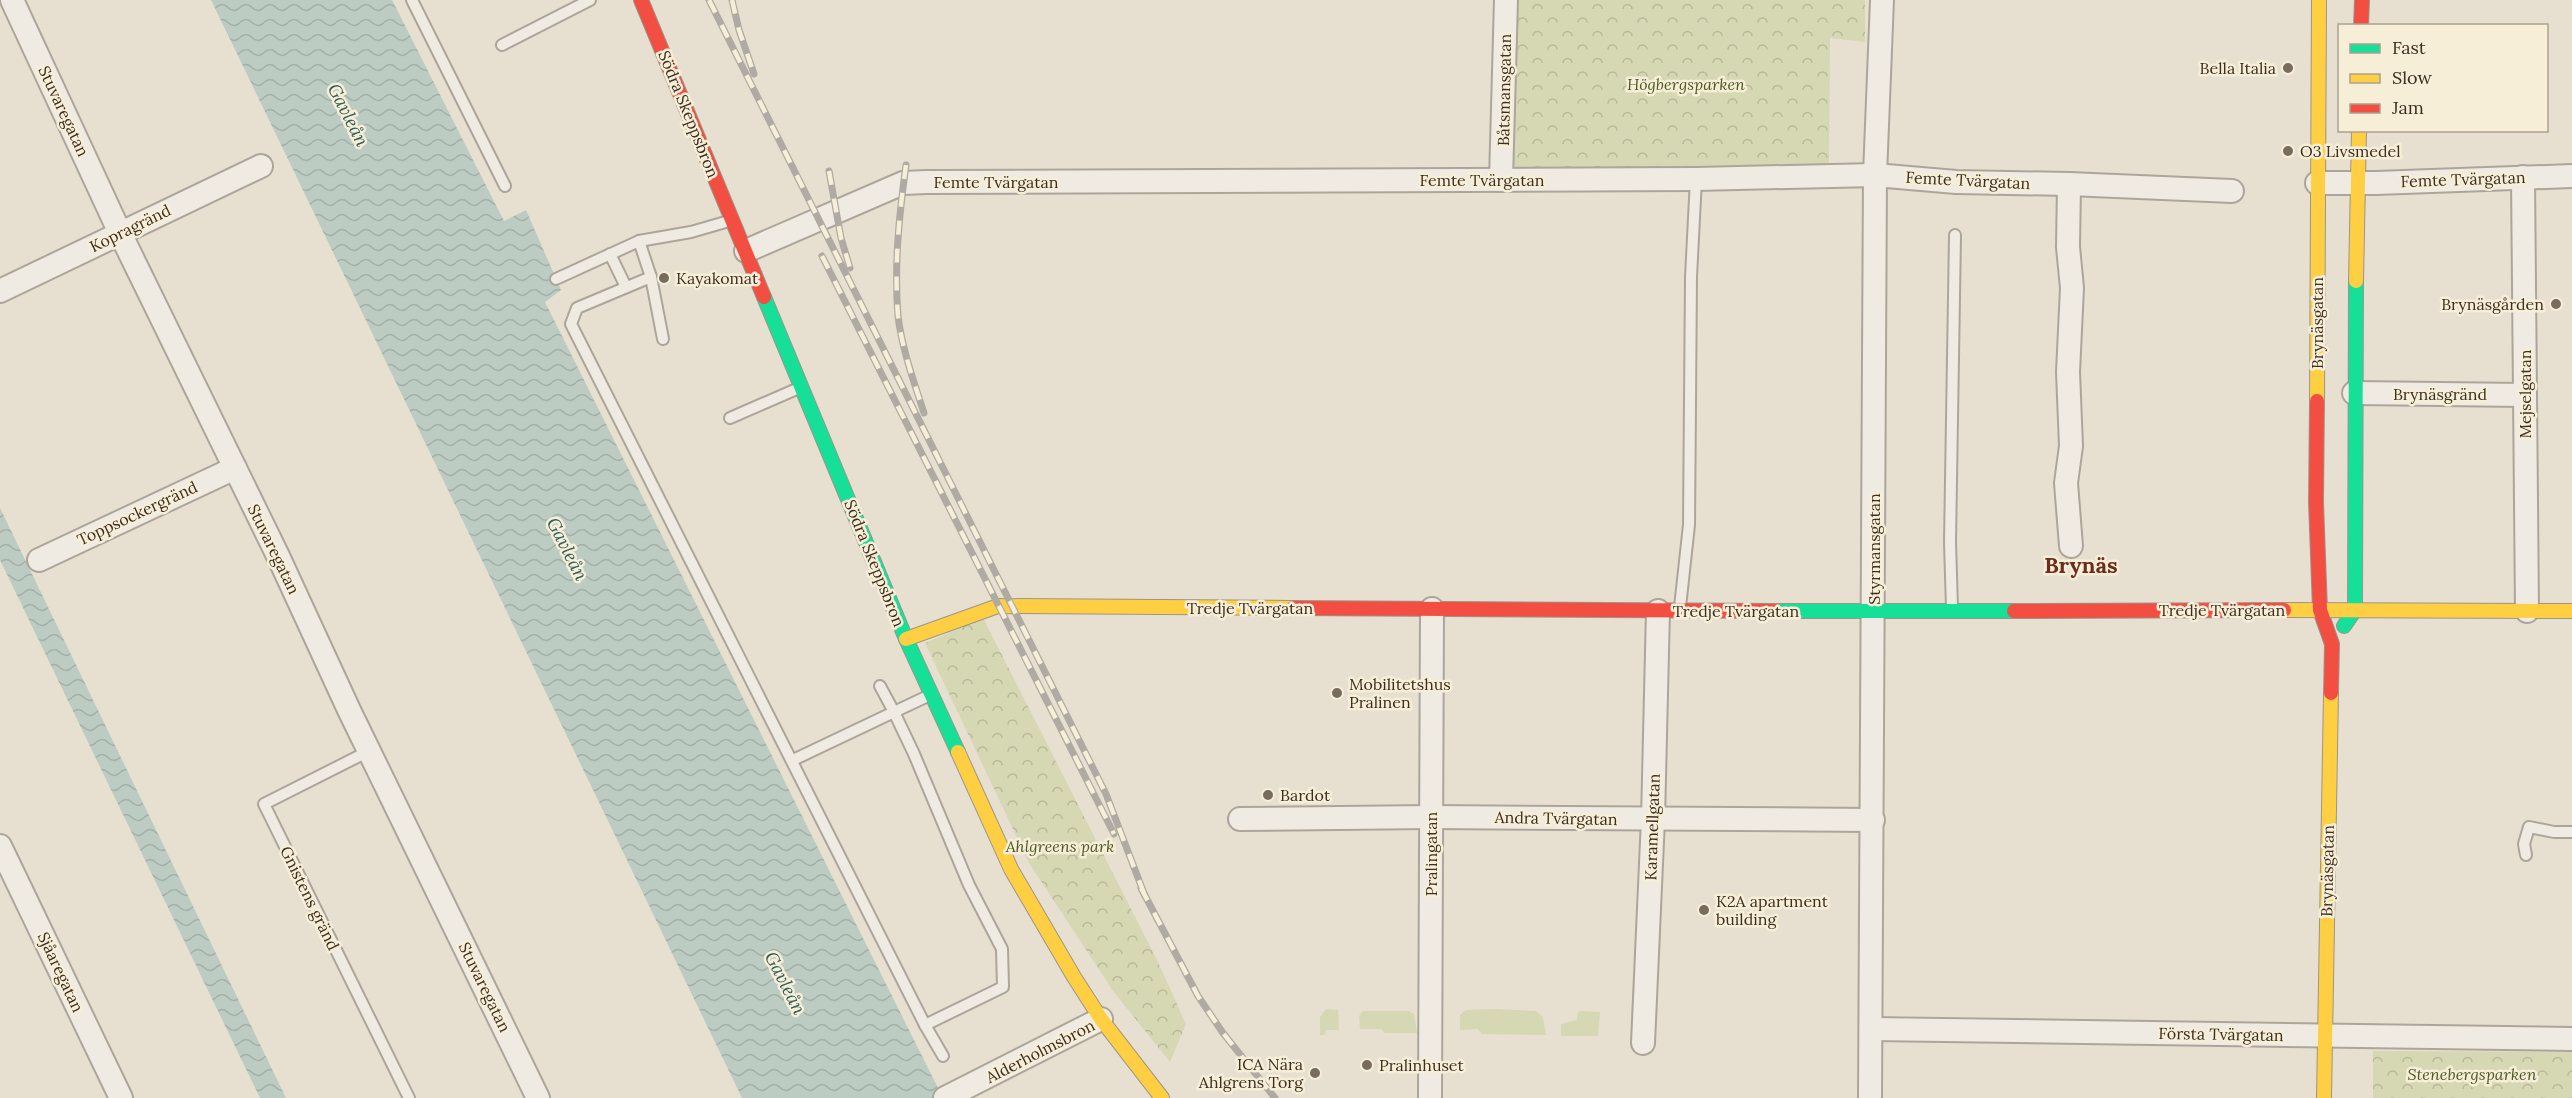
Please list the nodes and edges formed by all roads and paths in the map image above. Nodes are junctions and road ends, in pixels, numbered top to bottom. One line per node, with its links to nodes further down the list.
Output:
1 (12, 0): 24 (street, Stuvaregatan)
2 (412, 0): 21 (lane)
3 (590, 0): 10 (lane)
4 (642, 0): 23 (street, Södra Skeppsbron)
5 (1506, 0): 17 (street, Båtsmansgatan)
6 (1882, 0): 13 (street, Styrmansgatan)
7 (2319, 0): 18 (street, Brynäsgatan)
8 (2362, 0): 9 (street)
9 (2361, 24)
10 (502, 45)
11 (2359, 132): 19 (street)
12 (261, 166): 24 (street, Kopragränd)
13 (1875, 175): 16 (street, Femte Tvärgatan); 20 (street, Femte Tvärgatan); 47 (street, Styrmansgatan)
14 (2572, 176): 15 (street, Femte Tvärgatan)
15 (2523, 177): 19 (street, Femte Tvärgatan); 36 (street, Mejselgatan)
16 (1696, 178): 17 (street, Femte Tvärgatan); 44 (lane)
17 (1502, 180): 27 (street, Femte Tvärgatan)
18 (2317, 183): 19 (street, Femte Tvärgatan); 42 (street, Brynäsgatan)
19 (2358, 183): 35 (street)
20 (2069, 184): 22 (street, Femte Tvärgatan); 39 (street)
21 (505, 186)
22 (2232, 191)
23 (732, 220): 26 (lane); 27 (street, Södra Skeppsbron)
24 (120, 233): 32 (street, Kopragränd); 38 (street, Stuvaregatan)
25 (1955, 235): 48 (lane)
26 (639, 241): 28 (lane); 29 (lane)
27 (746, 251): 34 (street, Södra Skeppsbron)
28 (610, 254): 30 (lane); 31 (lane)
29 (651, 278): 31 (lane); 33 (lane)
30 (556, 279)
31 (627, 287): 55 (lane)
32 (0, 291)
33 (663, 339)
34 (802, 386): 37 (lane); 49 (street, Södra Skeppsbron)
35 (2354, 393): 36 (street, Brynäsgränd); 43 (street)
36 (2525, 395): 45 (street, Mejselgatan)
37 (730, 418)
38 (235, 468): 40 (street, Toppsockergränd); 54 (street, Stuvaregatan)
39 (2071, 546)
40 (39, 560)
41 (1432, 609): 44 (street, Tredje Tvärgatan); 49 (street, Tredje Tvärgatan); 56 (street, Pralingatan)
42 (2320, 610): 43 (street, Tredje Tvärgatan); 48 (street, Tredje Tvärgatan); 50 (street, Brynäsgatan)
43 (2355, 610): 45 (street, Tredje Tvärgatan); 50 (street)
44 (1669, 611): 47 (street, Tredje Tvärgatan); 58 (street, Karamellgatan)
45 (2527, 611): 46 (street, Tredje Tvärgatan)
46 (2572, 611)
47 (1874, 612): 48 (street, Tredje Tvärgatan); 59 (street, Styrmansgatan)
48 (1952, 612)
49 (906, 639): 52 (street, Södra Skeppsbron)
50 (2332, 644): 66 (street, Brynäsgatan)
51 (880, 686): 53 (lane)
52 (931, 695): 53 (lane); 63 (street, Södra Skeppsbron)
53 (894, 712): 55 (lane); 64 (lane)
54 (369, 750): 72 (lane, Gnistens gränd); 73 (street, Stuvaregatan)
55 (793, 760): 64 (lane)
56 (1431, 817): 57 (street, Andra Tvärgatan); 58 (street, Andra Tvärgatan); 75 (street, Pralingatan)
57 (1240, 819)
58 (1653, 819): 59 (street, Andra Tvärgatan); 68 (street, Karamellgatan)
59 (1873, 820): 65 (street, Styrmansgatan)
60 (2572, 832): 62 (lane)
61 (0, 846): 71 (street, Sjåaregatan)
62 (2526, 855)
63 (1101, 1019): 70 (street, Alderholmsbron); 74 (street, Södra Skeppsbron)
64 (925, 1025): 69 (lane)
65 (1871, 1029): 66 (street, Första Tvärgatan); 76 (street, Styrmansgatan)
66 (2324, 1035): 67 (street, Första Tvärgatan); 77 (street, Brynäsgatan)
67 (2572, 1039)
68 (1643, 1043)
69 (943, 1056)
70 (951, 1095)
71 (121, 1098)
72 (409, 1098)
73 (538, 1098)
74 (1162, 1098)
75 (1430, 1098)
76 (1870, 1098)
77 (2324, 1098)

